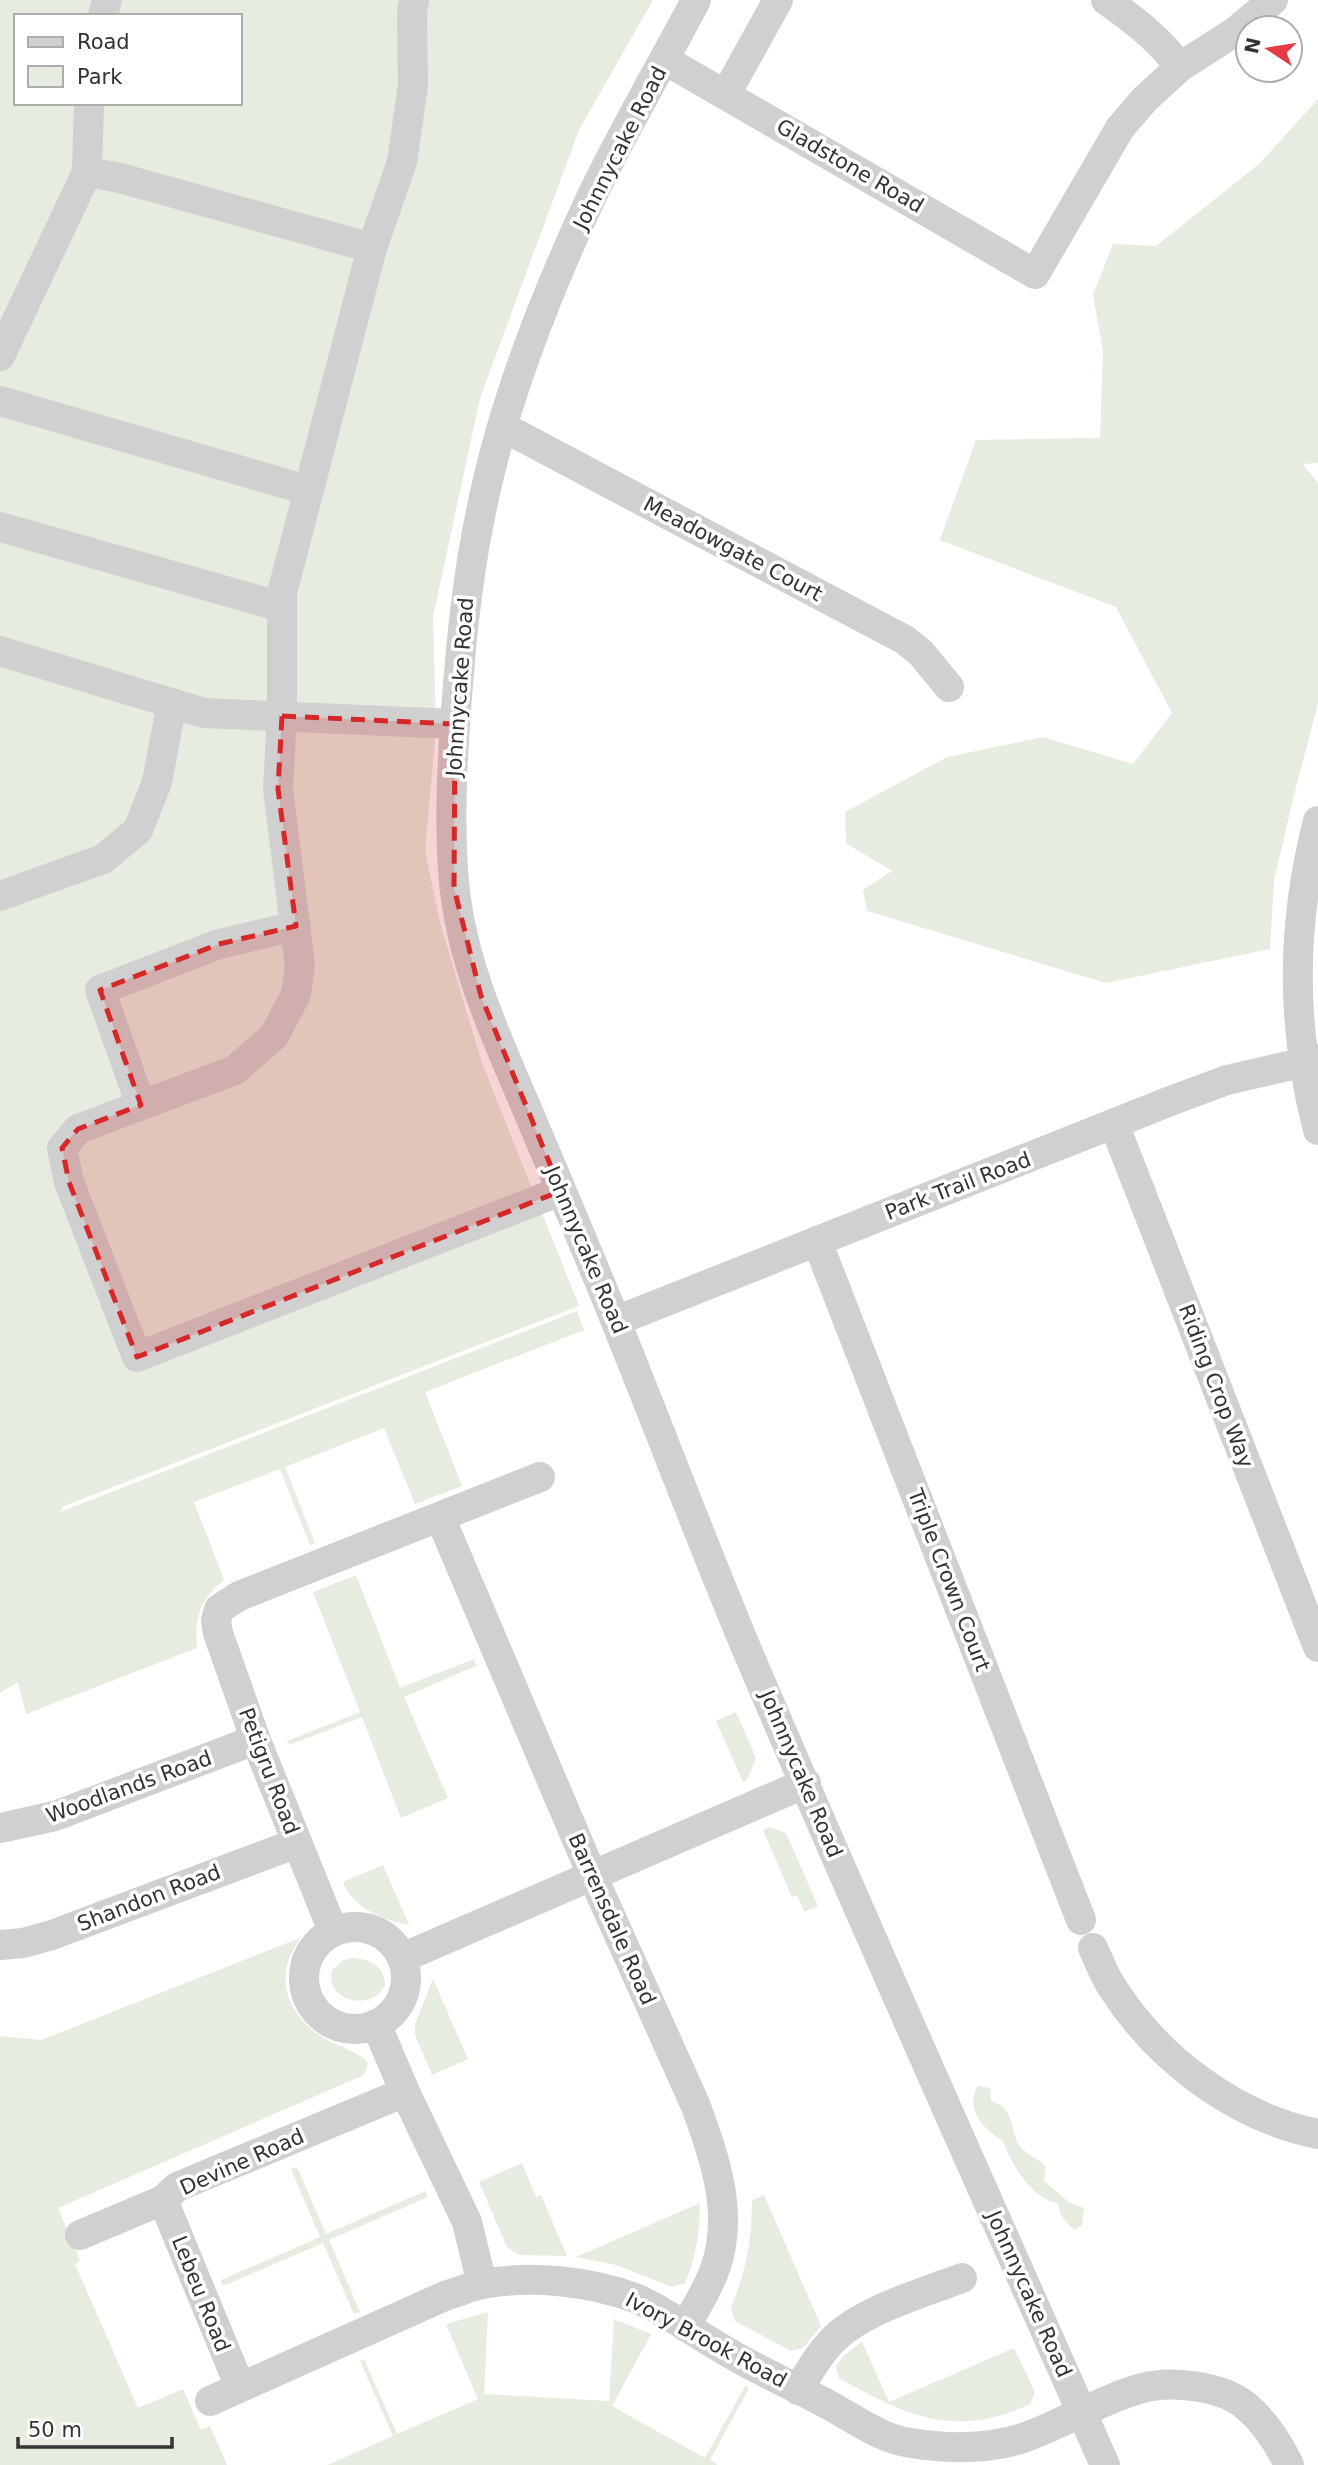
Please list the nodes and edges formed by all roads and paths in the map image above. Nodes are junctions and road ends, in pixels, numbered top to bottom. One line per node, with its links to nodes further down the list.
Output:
1 (414, 0): 11 (street)
2 (696, 0): 6 (street, Johnnycake Road)
3 (778, 0): 8 (street)
4 (1105, 0): 7 (street)
5 (1273, 0): 7 (street)
6 (665, 60): 8 (street, Gladstone Road); 14 (street, Johnnycake Road)
7 (1181, 67): 8 (street, Gladstone Road)
8 (726, 94)
9 (89, 105): 10 (street)
10 (87, 172): 11 (street); 12 (street)
11 (372, 248): 15 (street)
12 (0, 356)
13 (0, 401): 15 (street)
14 (503, 427): 19 (street, Meadowgate Court); 22 (street, Johnnycake Road)
15 (307, 490): 17 (street)
16 (0, 527): 17 (street)
17 (282, 607): 21 (street)
18 (0, 651): 20 (street)
19 (949, 687)
20 (172, 703): 21 (street); 25 (street)
21 (282, 716): 22 (street); 26 (street)
22 (455, 724): 31 (street, Johnnycake Road)
23 (1318, 821): 24 (street)
24 (1313, 859): 27 (street)
25 (0, 896)
26 (296, 926): 28 (street); 28 (street)
27 (1311, 1060): 29 (street, Park Trail Road); 30 (street)
28 (141, 1105): 31 (street)
29 (1114, 1124): 32 (street, Park Trail Road); 36 (street, Riding Crop Way)
30 (1318, 1130)
31 (561, 1191): 33 (street, Johnnycake Road)
32 (817, 1241): 33 (street, Park Trail Road); 42 (street, Triple Crown Court)
33 (616, 1321): 38 (street, Johnnycake Road)
34 (540, 1477): 35 (street)
35 (440, 1517): 37 (street, Petigru Road); 41 (street, Barrensdale Road)
36 (1318, 1647)
37 (255, 1738): 39 (street, Woodlands Road); 40 (street, Petigru Road)
38 (806, 1783): 41 (street); 58 (street, Johnnycake Road)
39 (0, 1828)
40 (297, 1843): 43 (street, Petigru Road); 44 (street, Shandon Road)
41 (592, 1875): 46 (street); 54 (street, Barrensdale Road)
42 (1082, 1920)
43 (333, 1931): 46 (street); 47 (street)
44 (0, 1945)
45 (1093, 1948): 49 (street)
46 (402, 1958): 47 (street)
47 (376, 2024): 48 (street)
48 (405, 2092): 50 (street, Devine Road); 53 (street)
49 (1318, 2134)
50 (163, 2200): 51 (street, Devine Road); 55 (street, Lebeu Road)
51 (80, 2235)
52 (962, 2278): 56 (street)
53 (482, 2284): 54 (street, Ivory Brook Road); 55 (street, Ivory Brook Road)
54 (686, 2327): 56 (street, Ivory Brook Road)
55 (240, 2387): 57 (street, Ivory Brook Road)
56 (798, 2390): 58 (street, Ivory Brook Road)
57 (210, 2401)
58 (1082, 2412): 59 (street, Johnnycake Road); 60 (street, Ivory Brook Road)
59 (1105, 2465)
60 (1289, 2465)

